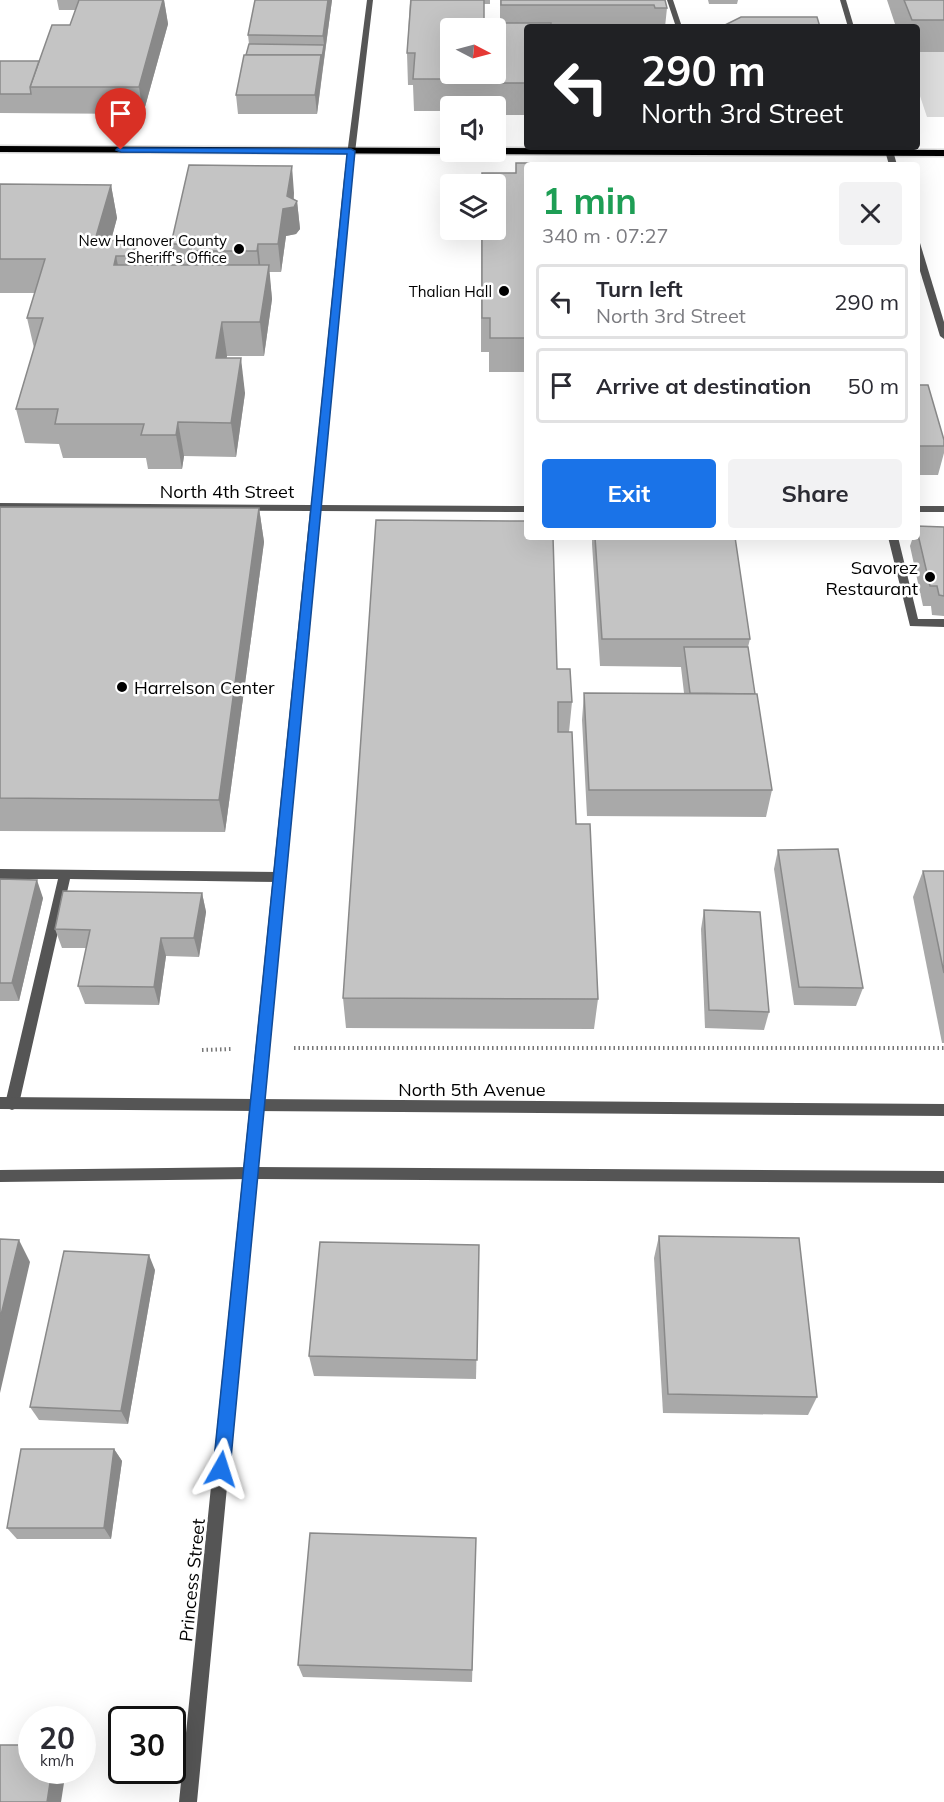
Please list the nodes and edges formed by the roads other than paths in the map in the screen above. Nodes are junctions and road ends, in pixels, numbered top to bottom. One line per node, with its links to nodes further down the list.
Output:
1 (370, 0): 10 (street, Princess Street)
2 (670, 0): 4 (street)
3 (843, 0): 5 (street)
4 (679, 24)
5 (850, 24)
6 (0, 149): 10 (main road)
7 (524, 149): 10 (main road)
8 (665, 150): 9 (main road)
9 (889, 150): 11 (main road)
10 (351, 151): 15 (street, Princess Street)
11 (944, 153)
12 (920, 256): 13 (street)
13 (944, 336)
14 (0, 506): 15 (street, North 4th Street)
15 (317, 508): 16 (street, North 4th Street); 23 (street, Princess Street)
16 (524, 508)
17 (920, 509): 18 (street)
18 (944, 509)
19 (894, 540): 20 (street)
20 (944, 623)
21 (0, 874): 22 (street)
22 (65, 875): 23 (street); 24 (street)
23 (279, 877): 25 (street, Princess Street)
24 (6, 1103): 25 (street, North 5th Avenue)
25 (256, 1106): 26 (street, North 5th Avenue); 27 (street, Princess Street)
26 (944, 1110)
27 (251, 1173): 28 (street); 29 (street); 30 (street, Princess Street)
28 (0, 1176)
29 (944, 1177)
30 (188, 1802)

